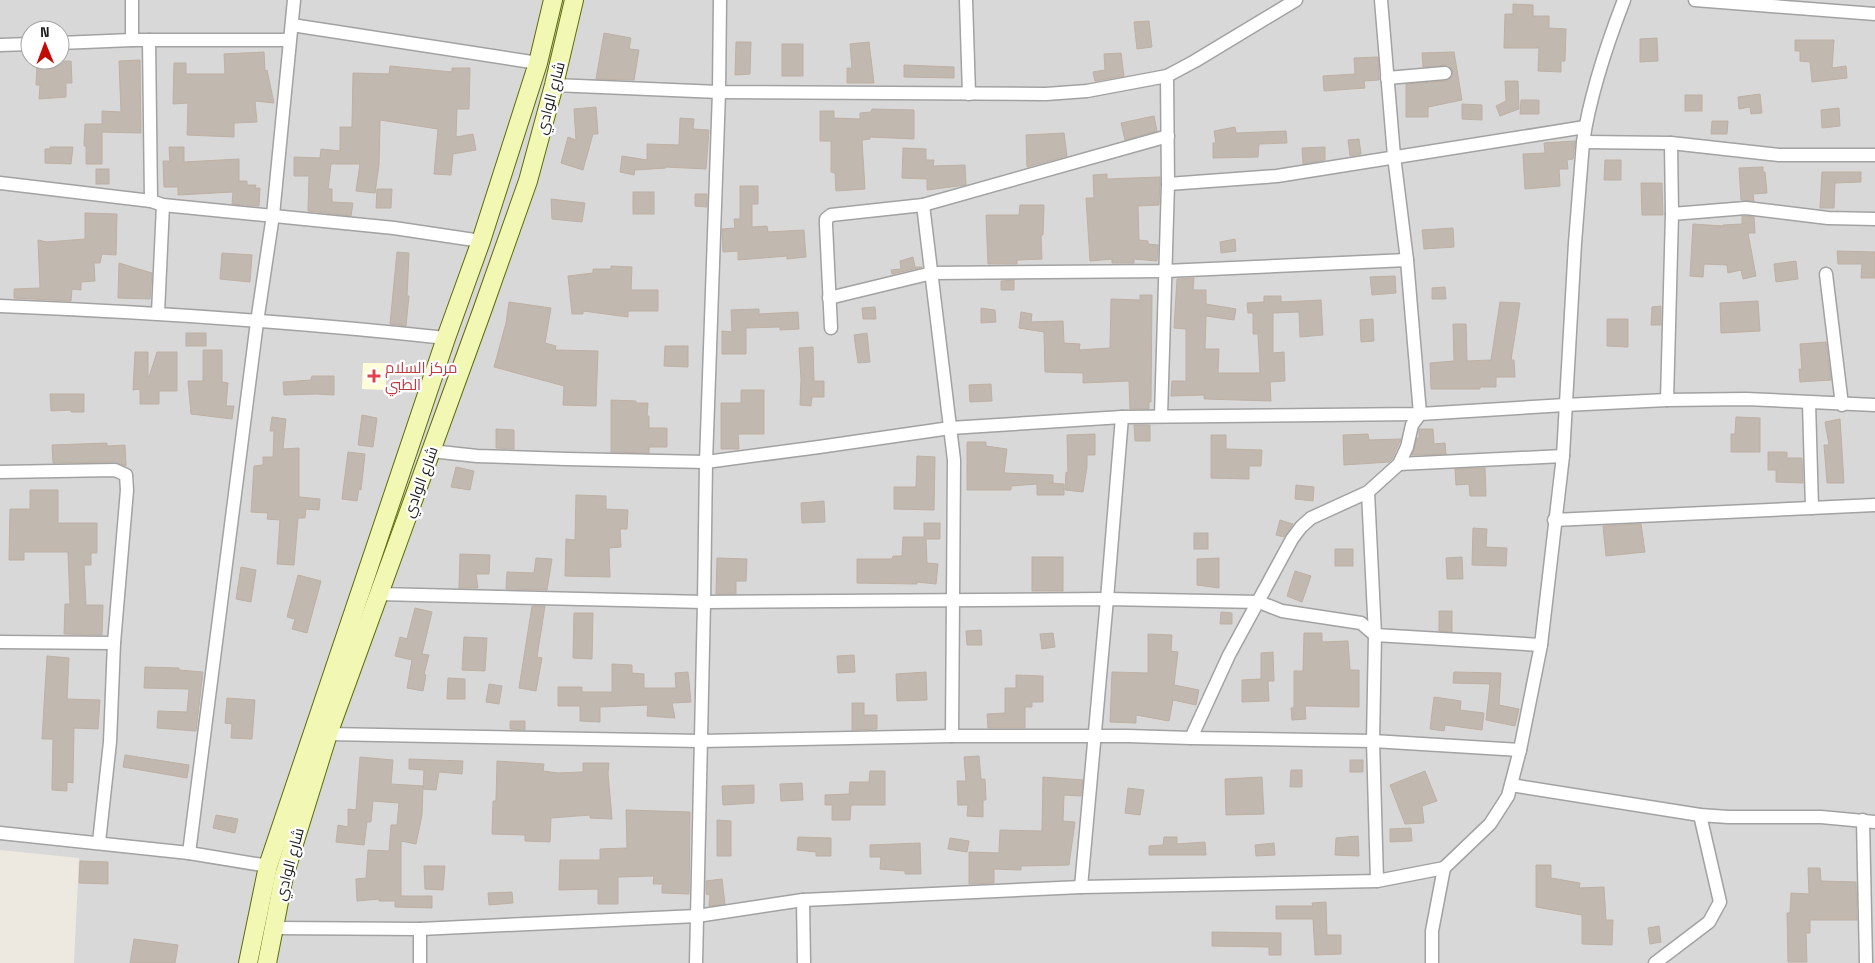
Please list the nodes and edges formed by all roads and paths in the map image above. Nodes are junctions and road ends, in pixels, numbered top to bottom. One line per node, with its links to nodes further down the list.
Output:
1 (132, 0): 14 (street)
2 (294, 0): 13 (street)
3 (553, 0): 20 (main road, شارع الوادي)
4 (574, 0): 24 (main road, شارع الوادي)
5 (720, 0): 25 (street)
6 (966, 0): 26 (street)
7 (1293, 0): 22 (street)
8 (1381, 0): 23 (street)
9 (1624, 0): 27 (street)
10 (1695, 0): 11 (street)
11 (1797, 4): 12 (street)
12 (1875, 14)
13 (292, 25): 16 (street); 20 (street)
14 (132, 40): 15 (street); 17 (street)
15 (149, 40): 16 (street); 35 (street)
16 (289, 40): 38 (street)
17 (70, 43)
18 (20, 44): 19 (street)
19 (0, 45)
20 (538, 63): 40 (main road, شارع الوادي)
21 (1445, 73): 23 (street)
22 (1166, 76): 26 (street); 28 (street)
23 (1388, 78): 32 (street)
24 (554, 86): 25 (street); 60 (main road, شارع الوادي)
25 (718, 92): 26 (street); 62 (street)
26 (969, 94)
27 (1585, 126): 29 (street); 32 (street)
28 (1168, 136): 34 (street); 36 (street)
29 (1583, 142): 30 (street); 53 (street)
30 (1671, 143): 31 (street); 37 (street)
31 (1875, 155)
32 (1394, 156): 34 (street); 41 (street)
33 (0, 183): 35 (street)
34 (1168, 184): 42 (street)
35 (157, 203): 38 (street); 47 (street)
36 (924, 205): 43 (street); 45 (street)
37 (1672, 214): 39 (street); 51 (street)
38 (273, 215): 40 (street); 48 (street)
39 (1875, 219)
40 (481, 241): 50 (main road, شارع الوادي)
41 (1407, 260): 42 (street); 56 (street)
42 (1165, 271): 43 (street); 58 (street)
43 (932, 273): 45 (street); 59 (street)
44 (1826, 274): 54 (street)
45 (829, 298): 49 (street)
46 (0, 306): 47 (street)
47 (158, 313): 48 (street)
48 (257, 322): 50 (street); 90 (street)
49 (831, 328)
50 (446, 338): 91 (main road, شارع الوادي)
51 (1667, 400): 52 (street); 53 (street)
52 (1809, 403): 54 (street); 67 (street)
53 (1565, 405): 56 (street); 61 (street)
54 (1842, 405): 55 (street)
55 (1875, 405)
56 (1420, 414): 58 (street); 63 (street)
57 (1122, 416): 58 (street); 59 (street); 70 (street)
58 (1160, 416)
59 (950, 428): 62 (street); 71 (street)
60 (431, 450): 62 (street); 69 (main road, شارع الوادي)
61 (1563, 456): 63 (street); 68 (street)
62 (706, 462): 72 (street)
63 (1398, 464): 65 (street)
64 (0, 472): 76 (street)
65 (1368, 492): 73 (street); 74 (street)
66 (1875, 505): 67 (street)
67 (1812, 508): 68 (street)
68 (1554, 520): 77 (street)
69 (379, 594): 72 (street); 78 (main road, شارع الوادي)
70 (1107, 599): 71 (street); 73 (street); 80 (street)
71 (954, 600): 72 (street); 79 (street)
72 (704, 602): 82 (street)
73 (1259, 602): 74 (street); 81 (street)
74 (1375, 635): 77 (street); 83 (street)
75 (0, 642): 76 (street)
76 (114, 643): 89 (street)
77 (1541, 645): 84 (street)
78 (328, 734): 82 (street); 97 (main road, شارع الوادي)
79 (952, 736): 80 (street); 82 (street)
80 (1095, 736): 81 (street); 94 (street)
81 (1190, 738): 83 (street)
82 (701, 741): 96 (street)
83 (1373, 741): 84 (street); 93 (street)
84 (1520, 750): 85 (street)
85 (1511, 785): 86 (street); 92 (street)
86 (1700, 814): 87 (street); 105 (street)
87 (1869, 821): 106 (street)
88 (0, 833): 89 (street)
89 (100, 842): 90 (street)
90 (189, 853): 91 (street)
91 (268, 866): 99 (main road, شارع الوادي)
92 (1444, 868): 93 (street); 104 (street)
93 (1377, 881): 94 (street)
94 (1080, 887): 95 (street)
95 (803, 900): 96 (street); 103 (street)
96 (696, 916): 98 (street); 102 (street)
97 (274, 928): 98 (street); 100 (main road, شارع الوادي)
98 (420, 929): 101 (street)
99 (248, 963)
100 (267, 963)
101 (420, 963)
102 (696, 963)
103 (804, 963)
104 (1432, 963)
105 (1655, 963)
106 (1866, 963)

